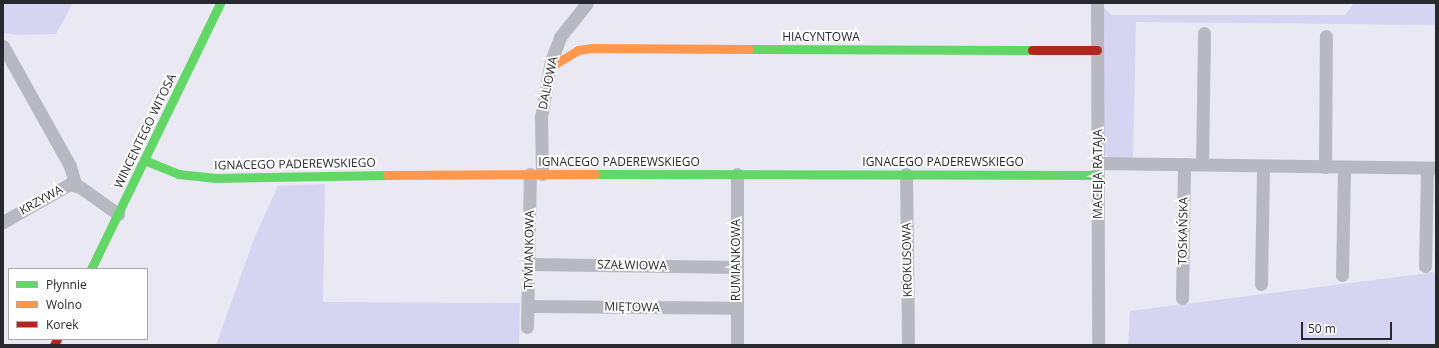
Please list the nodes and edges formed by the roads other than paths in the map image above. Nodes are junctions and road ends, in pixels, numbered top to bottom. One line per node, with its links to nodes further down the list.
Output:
1 (220, 3): 9 (street, WINCENTEGO WITOSA)
2 (587, 3): 8 (street, DALIOWA)
3 (1097, 3): 7 (street, MACIEJA RATAJA)
4 (1204, 33): 11 (street)
5 (1326, 36): 13 (street)
6 (3, 46): 20 (street)
7 (1097, 50): 8 (street, HIACYNTOWA); 16 (street, MACIEJA RATAJA)
8 (550, 67): 17 (street, DALIOWA)
9 (144, 160): 17 (street, IGNACEGO PADEREWSKIEGO); 21 (street, WINCENTEGO WITOSA)
10 (1184, 164): 11 (street); 16 (street); 29 (street, TOSKAŃSKA)
11 (1202, 164): 12 (street)
12 (1263, 166): 13 (street); 28 (street)
13 (1325, 167): 14 (street)
14 (1344, 167): 15 (street); 27 (street)
15 (1431, 168): 24 (street)
16 (1098, 169): 19 (street, IGNACEGO PADEREWSKIEGO); 35 (street, MACIEJA RATAJA)
17 (536, 174): 18 (street, IGNACEGO PADEREWSKIEGO); 23 (street, TYMIANKOWA)
18 (737, 174): 19 (street, IGNACEGO PADEREWSKIEGO); 25 (street, RUMIANKOWA)
19 (906, 174): 34 (street, KROKUSOWA)
20 (75, 184): 21 (street, KRZYWA); 22 (street, KRZYWA)
21 (118, 214): 26 (street, WINCENTEGO WITOSA)
22 (3, 222)
23 (528, 264): 25 (street, SZAŁWIOWA); 30 (street, TYMIANKOWA)
24 (1425, 266)
25 (736, 267): 31 (street, RUMIANKOWA)
26 (91, 268)
27 (1342, 275)
28 (1262, 284)
29 (1182, 298)
30 (528, 306): 31 (street, MIĘTOWA); 32 (street, TYMIANKOWA)
31 (737, 308): 33 (street, RUMIANKOWA)
32 (527, 327)
33 (737, 345)
34 (908, 345)
35 (1098, 345)

